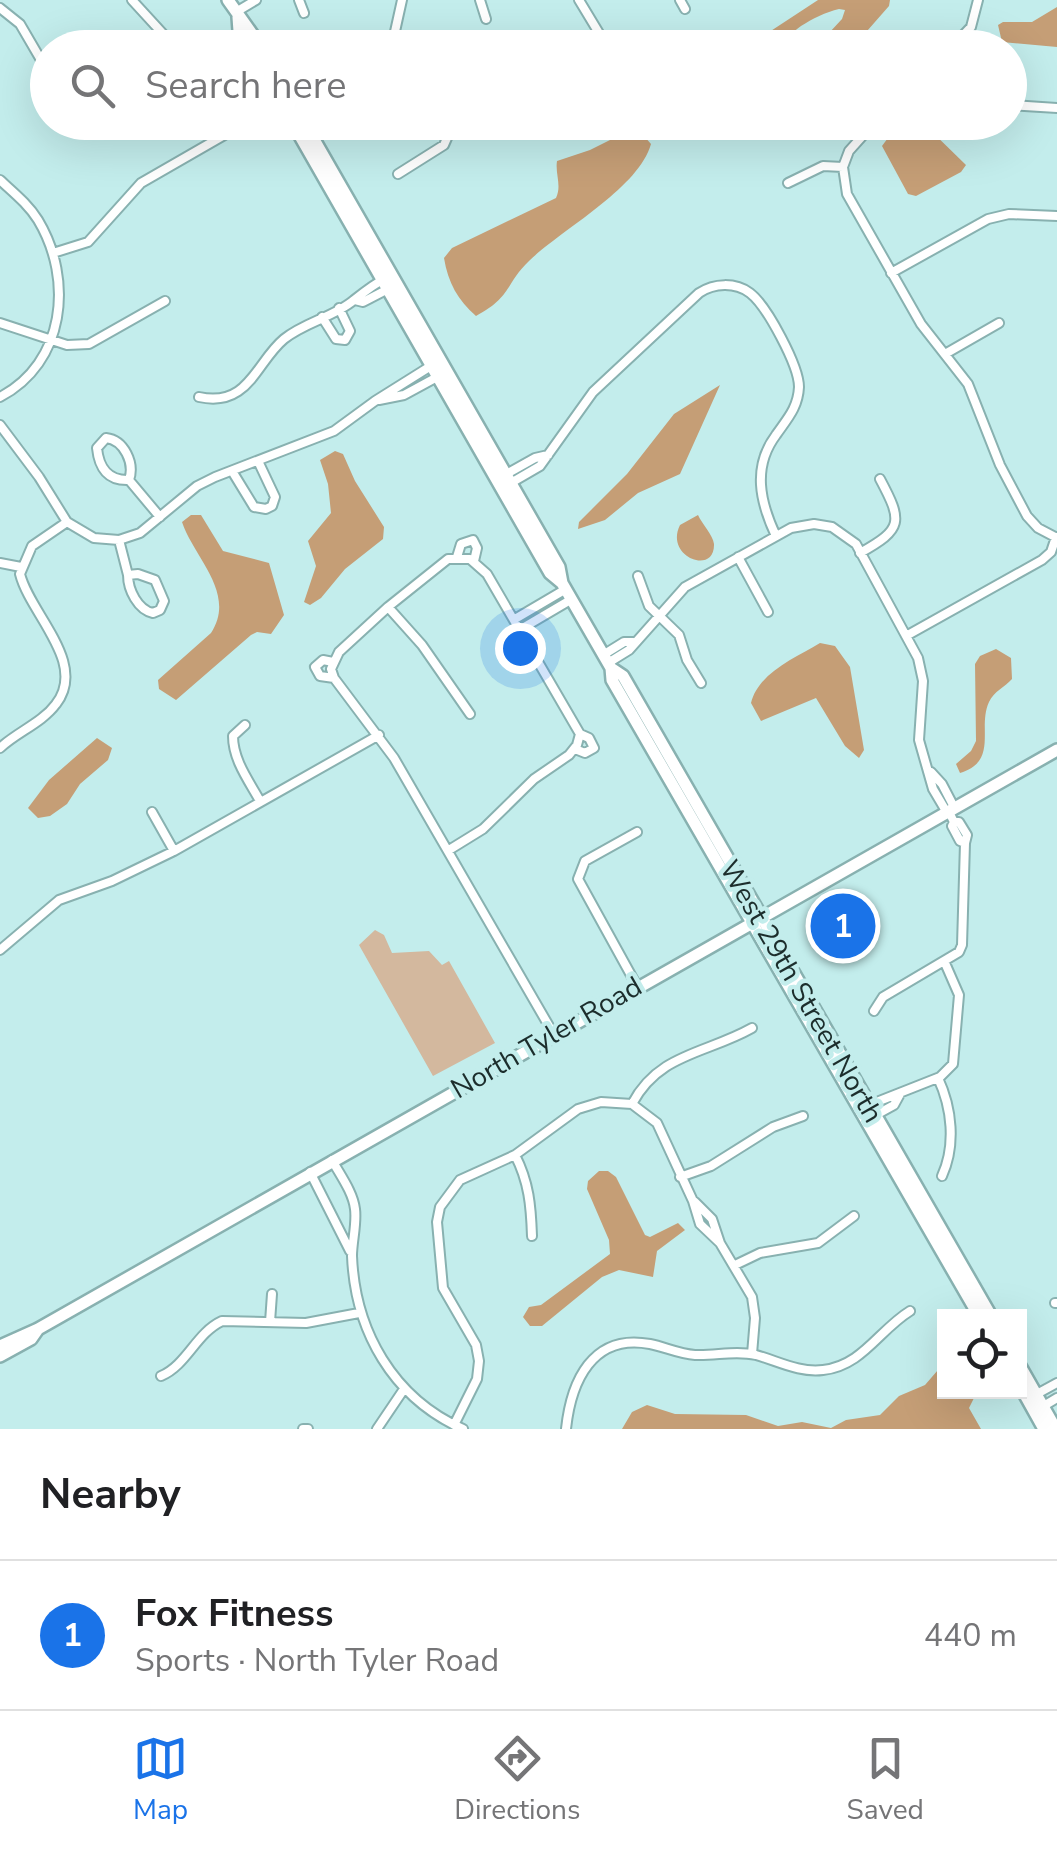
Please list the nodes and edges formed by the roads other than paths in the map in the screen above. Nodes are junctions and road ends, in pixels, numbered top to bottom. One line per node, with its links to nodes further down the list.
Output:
1 (132, 0): 14 (street)
2 (256, 0): 9 (street)
3 (299, 0): 12 (street)
4 (402, 0): 16 (street)
5 (480, 0): 13 (street)
6 (579, 0): 17 (street)
7 (680, 0): 11 (street)
8 (978, 0): 18 (street)
9 (234, 7): 15 (main road)
10 (0, 8): 19 (street)
11 (684, 9)
12 (304, 14)
13 (486, 18)
14 (157, 30)
15 (252, 30)
16 (395, 30)
17 (597, 30)
18 (969, 30)
19 (30, 41)
20 (1027, 106): 21 (street)
21 (1057, 108)
22 (209, 140): 33 (street)
23 (306, 140): 27 (main road, West 29th Street North)
24 (310, 140): 27 (main road, West 29th Street North)
25 (446, 140): 29 (street)
26 (857, 140): 28 (street)
27 (314, 151): 35 (main road, West 29th Street North)
28 (843, 167): 31 (street); 34 (street)
29 (398, 174)
30 (0, 180): 33 (street)
31 (788, 183)
32 (1057, 216): 34 (street)
33 (54, 253): 41 (street)
34 (891, 274): 42 (street)
35 (389, 282): 37 (street); 43 (main road, West 29th Street North)
36 (165, 301): 41 (street)
37 (339, 308): 38 (street); 38 (street)
38 (322, 317): 44 (street)
39 (0, 322): 41 (street)
40 (999, 323): 42 (street)
41 (51, 340): 45 (street)
42 (945, 354): 55 (street)
43 (438, 369): 47 (street); 51 (main road, West 29th Street North)
44 (199, 397)
45 (0, 398)
46 (0, 425): 53 (street)
47 (258, 461): 48 (street); 48 (street)
48 (232, 471): 52 (street)
49 (129, 480): 49 (street); 52 (street)
50 (880, 480): 57 (street)
51 (504, 481): 54 (street); 65 (main road, West 29th Street North)
52 (160, 517): 56 (street)
53 (67, 522): 56 (street); 62 (street)
54 (776, 536): 57 (street); 59 (street)
55 (1056, 538): 71 (street)
56 (119, 540): 63 (street)
57 (860, 553): 71 (street)
58 (457, 557): 60 (street); 60 (street); 66 (street)
59 (738, 558): 67 (street); 68 (street)
60 (474, 561): 69 (street)
61 (0, 563): 62 (street)
62 (21, 567): 80 (street)
63 (128, 575): 63 (street)
64 (638, 576): 68 (street)
65 (567, 590): 69 (street); 70 (street); 73 (main road, West 29th Street North)
66 (388, 607): 72 (street); 76 (street)
67 (768, 612)
68 (660, 618): 73 (street); 75 (street)
69 (515, 620): 70 (street)
70 (521, 629): 78 (street)
71 (906, 636): 85 (street)
72 (333, 662): 74 (street); 74 (street)
73 (607, 662): 89 (main road, West 29th Street North)
74 (334, 678): 79 (street)
75 (701, 684)
76 (470, 714)
77 (245, 724): 83 (street)
78 (580, 734): 81 (street); 81 (street)
79 (378, 735): 83 (street); 87 (street)
80 (0, 748)
81 (575, 749): 87 (street)
82 (1057, 750): 85 (main road, North Tyler Road)
83 (260, 801): 88 (street)
84 (152, 812): 88 (street)
85 (950, 812): 89 (main road, North Tyler Road); 91 (street)
86 (637, 832): 92 (street)
87 (450, 850): 95 (street)
88 (174, 852): 90 (street)
89 (755, 919): 92 (main road, North Tyler Road); 98 (main road, West 29th Street North)
90 (0, 950)
91 (945, 963): 93 (street); 96 (street)
92 (637, 986): 95 (main road, North Tyler Road)
93 (874, 1012)
94 (752, 1028): 97 (street)
95 (554, 1033): 101 (main road, North Tyler Road)
96 (938, 1078): 98 (street); 103 (street)
97 (632, 1104): 100 (street); 104 (street)
98 (867, 1114): 110 (main road, West 29th Street North); 111 (main road, West 29th Street North)
99 (803, 1116): 104 (street)
100 (515, 1155): 106 (street); 126 (street)
101 (332, 1160): 102 (main road, North Tyler Road); 107 (street)
102 (310, 1172): 107 (street); 115 (main road, North Tyler Road)
103 (942, 1176)
104 (680, 1177): 108 (street)
105 (854, 1216): 108 (street)
106 (532, 1236)
107 (352, 1256): 113 (street)
108 (734, 1265): 117 (street)
109 (272, 1294): 114 (street)
110 (975, 1309)
111 (987, 1309)
112 (910, 1311): 117 (street)
113 (359, 1313): 114 (street); 122 (street)
114 (270, 1322): 119 (street)
115 (38, 1328): 116 (main road, North Tyler Road); 118 (main road, North Tyler Road)
116 (0, 1346)
117 (752, 1354): 128 (street)
118 (0, 1356)
119 (160, 1376)
120 (1027, 1383): 125 (main road)
121 (1057, 1383): 125 (street)
122 (404, 1389): 126 (street); 127 (street)
123 (1027, 1394): 125 (main road)
124 (1057, 1398): 125 (street)
125 (1035, 1403): 129 (main road); 130 (main road)
126 (459, 1427)
127 (377, 1429)
128 (566, 1429)
129 (1044, 1429)
130 (1056, 1429)

